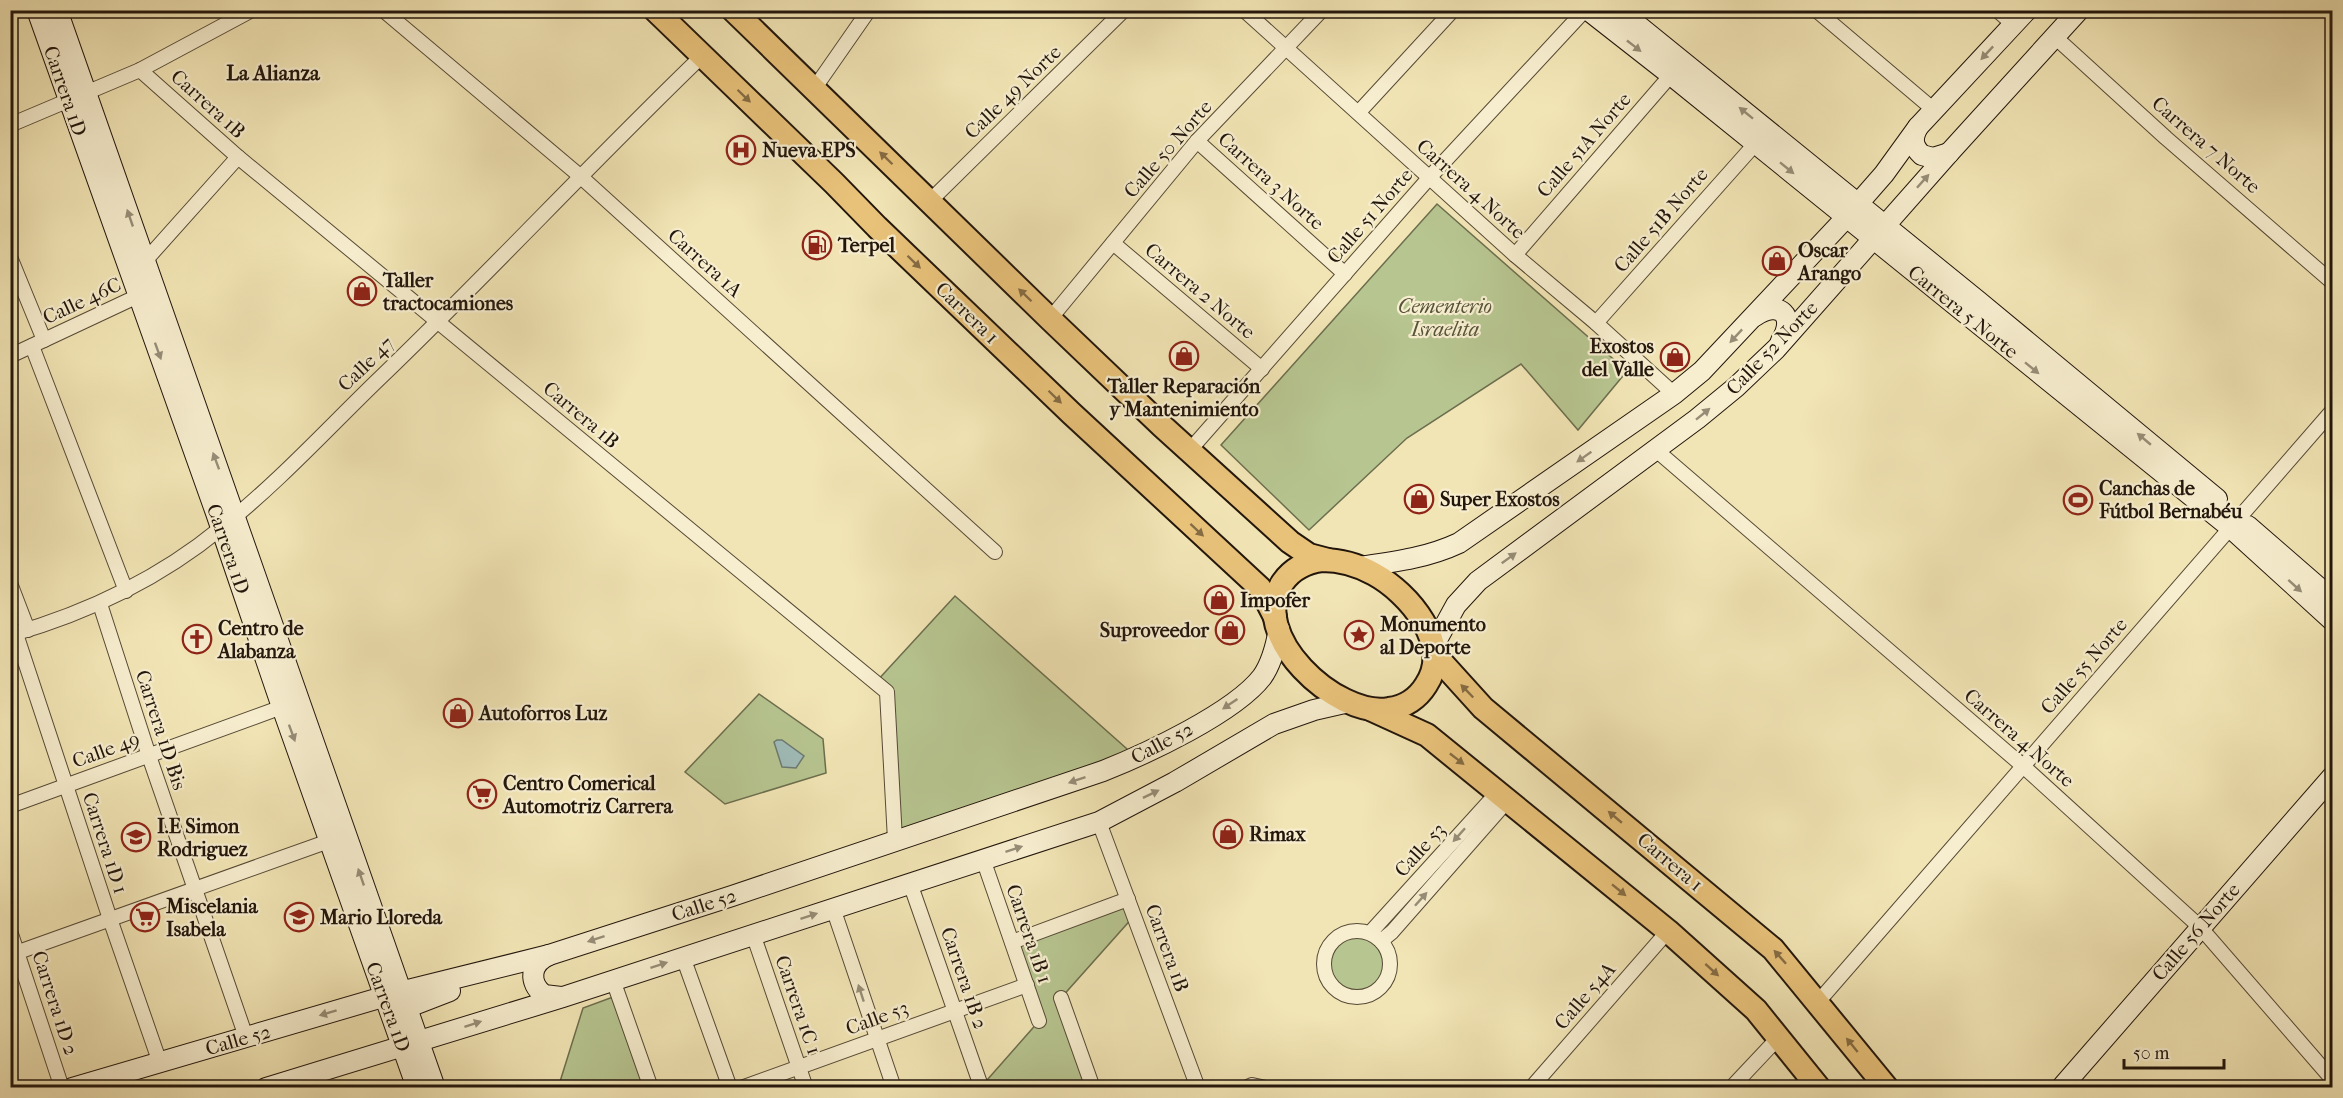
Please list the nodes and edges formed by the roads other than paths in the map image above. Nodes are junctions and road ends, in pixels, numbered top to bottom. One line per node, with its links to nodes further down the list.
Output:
1 (37, 10): 25 (main road, Carrera 1D)
2 (57, 10): 25 (main road, Carrera 1D)
3 (252, 10): 23 (street)
4 (383, 10): 34 (street, Carrera 1A)
5 (655, 10): 21 (main road, Carrera 1)
6 (733, 10): 24 (main road)
7 (869, 10): 24 (street)
8 (1124, 10): 36 (street, Calle 49 Norte)
9 (1244, 10): 20 (street, Carrera 4 Norte)
10 (1322, 10): 20 (street, Calle 50 Norte)
11 (1454, 10): 27 (street)
12 (1586, 10): 22 (main road, Carrera 5 Norte, one-way to 22); 35 (street, Calle 51 Norte)
13 (1619, 10): 22 (main road, Carrera 5 Norte)
14 (1816, 10): 26 (street)
15 (1997, 10): 18 (street)
16 (2027, 10): 18 (main road, Calle 52 Norte)
17 (2079, 10): 19 (main road, Calle 52 Norte)
18 (2014, 25): 26 (main road, Calle 52 Norte, one-way to 26)
19 (2055, 37): 32 (main road, Calle 52 Norte); 44 (street, Carrera 7 Norte)
20 (1286, 48): 27 (street, Carrera 4 Norte); 30 (street, Calle 50 Norte)
21 (702, 56): 34 (street, Calle 47); 68 (main road, Carrera 1, one-way to 68)
22 (1677, 68): 31 (main road, Carrera 5 Norte); 37 (main road, Carrera 5 Norte, one-way to 22); 40 (street, Calle 51A Norte)
23 (140, 70): 25 (street); 33 (street, Carrera 1B)
24 (814, 89): 36 (main road, one-way to 24)
25 (77, 97): 28 (street); 42 (main road, Carrera 1D, one-way to 25); 45 (main road, Carrera 1D)
26 (1934, 110): 29 (main road, Calle 52 Norte)
27 (1359, 112): 35 (street, Carrera 4 Norte)
28 (10, 125)
29 (1918, 127): 32 (main road); 37 (main road, Calle 52 Norte)
30 (1197, 141): 39 (street, Calle 50 Norte); 43 (street, Carrera 3 Norte)
31 (1756, 143): 37 (main road, Carrera 5 Norte, one-way to 37); 49 (street, Calle 51B Norte)
32 (1949, 153): 38 (main road, Calle 52 Norte, one-way to 32)
33 (238, 157): 42 (street); 48 (street, Carrera 1B)
34 (580, 176): 48 (street, Calle 47); 60 (street, Carrera 1A)
35 (1429, 178): 40 (street, Carrera 4 Norte); 43 (street, Calle 51 Norte)
36 (930, 201): 47 (main road, one-way to 36)
37 (1856, 210): 38 (main road, Carrera 5 Norte); 46 (main road, Calle 52 Norte)
38 (1874, 231): 51 (main road, Calle 52 Norte); 59 (main road, Carrera 5 Norte)
39 (1113, 243): 47 (street, Calle 50 Norte); 53 (street, Carrera 2 Norte)
40 (1515, 255): 49 (street, Carrera 4 Norte)
41 (10, 257): 50 (street)
42 (145, 261): 58 (main road, Carrera 1D, one-way to 42)
43 (1345, 274): 53 (street, Calle 51 Norte)
44 (2332, 282)
45 (138, 296): 50 (street, Calle 46C); 58 (main road, Carrera 1D, one-way to 58)
46 (1754, 317): 51 (main road); 54 (main road, Calle 52 Norte, one-way to 54)
47 (1050, 319): 57 (main road)
48 (438, 322): 58 (street, Calle 47); 81 (street, Carrera 1B)
49 (1596, 323): 54 (street, Carrera 4 Norte)
50 (38, 343): 52 (street, Calle 46C); 64 (street)
51 (1776, 349): 56 (main road, Calle 52 Norte, one-way to 51)
52 (10, 356)
53 (1262, 369): 57 (street, Calle 51 Norte)
54 (1674, 394): 62 (main road, Calle 52 Norte, one-way to 62)
55 (2332, 411): 59 (street, Calle 55 Norte)
56 (1656, 450): 70 (main road, Calle 52 Norte, one-way to 56); 75 (street, Carrera 4 Norte)
57 (1189, 451): 61 (main road)
58 (229, 522): 64 (street, Calle 47); 72 (main road, Carrera 1D); 102 (main road, Carrera 1D, one-way to 58)
59 (2235, 523): 65 (main road, Carrera 5 Norte); 67 (main road, Carrera 5 Norte, one-way to 67); 75 (street, Calle 55 Norte)
60 (995, 552)
61 (1328, 560): 62 (main road); 68 (main road)
62 (1359, 567): 70 (main road)
63 (10, 583): 69 (street, Carrera 1D 1)
64 (126, 591): 66 (street, Calle 47)
65 (2332, 599)
66 (100, 604): 69 (street, Calle 47); 74 (street, Carrera 1D Bis)
67 (2332, 620)
68 (1277, 623): 71 (main road); 81 (main road, Calle 52, one-way to 81)
69 (18, 633): 77 (street, Carrera 1D 1)
70 (1434, 651): 73 (main road); 103 (main road, Carrera 1, one-way to 70)
71 (1349, 702): 73 (main road); 80 (main road, Calle 52, one-way to 71)
72 (282, 707): 74 (street, Calle 49); 82 (main road, Carrera 1D, one-way to 82)
73 (1370, 709): 78 (main road, one-way to 78)
74 (148, 756): 77 (street, Calle 49); 85 (street, Carrera 1D Bis)
75 (2023, 766): 89 (street, Carrera 4 Norte); 103 (street, Calle 55 Norte)
76 (2332, 777): 89 (main road, Calle 56 Norte)
77 (66, 786): 79 (street, Calle 49); 88 (street, Carrera 1D 1)
78 (1503, 796): 91 (main road, one-way to 91); 93 (street, Calle 53)
79 (10, 806)
80 (1099, 822): 83 (main road, Calle 52, one-way to 80); 86 (street, Carrera 1B)
81 (895, 840): 96 (main road, Calle 52, one-way to 96)
82 (330, 841): 85 (street); 102 (main road, Carrera 1D)
83 (983, 860): 84 (main road, Calle 52); 94 (street, Carrera 1B 1)
84 (910, 883): 87 (main road, Calle 52); 104 (street, Carrera 1B 2)
85 (195, 889): 88 (street); 106 (street, Carrera 1D Bis)
86 (1128, 899): 94 (street); 127 (street, Carrera 1B)
87 (833, 908): 92 (main road, Calle 52, one-way to 87); 108 (street, one-way to 87)
88 (110, 919): 95 (street); 110 (street, Carrera 1D 1)
89 (2200, 927): 112 (street, Carrera 4 Norte); 133 (main road, Calle 56 Norte)
90 (10, 931): 95 (street, Carrera 1D 2)
91 (1668, 931): 107 (main road, one-way to 107); 129 (street, Calle 54A)
92 (753, 934): 97 (main road, Calle 52); 111 (street, Carrera 1C 1)
93 (1376, 937): 93 (street)
94 (1012, 942): 99 (street, Carrera 1B 1)
95 (14, 954): 116 (street, Carrera 1D 2)
96 (549, 955): 100 (main road); 102 (main road, Calle 52)
97 (683, 957): 98 (main road, Calle 52, one-way to 97); 122 (street)
98 (613, 980): 100 (main road, Calle 52); 121 (street)
99 (1027, 985): 104 (street, Calle 53); 105 (street, Carrera 1B 1)
100 (563, 997): 109 (main road, Calle 52, one-way to 100)
101 (1061, 998): 126 (street, Carrera 1B 1)
102 (396, 999): 106 (main road, Calle 52, one-way to 106); 109 (main road, Carrera 1D)
103 (1818, 1002): 132 (main road, Carrera 1, one-way to 103)
104 (955, 1011): 108 (street, Calle 53); 114 (street, Carrera 1B 2)
105 (1039, 1021)
106 (246, 1037): 110 (main road, Calle 52)
107 (1779, 1037): 130 (street); 131 (main road)
108 (876, 1038): 111 (street, Calle 53); 125 (street)
109 (410, 1045): 113 (main road, Calle 52); 119 (main road, Carrera 1D); 120 (main road, Carrera 1D)
110 (160, 1063): 117 (main road, Calle 52)
111 (798, 1067): 123 (street, Calle 53); 124 (street, Carrera 1C 1)
112 (2332, 1079)
113 (309, 1082): 118 (main road, Calle 52)
114 (981, 1086)
115 (1264, 1086): 128 (street)
116 (62, 1088)
117 (72, 1088)
118 (266, 1088)
119 (417, 1088)
120 (435, 1088)
121 (651, 1088)
122 (730, 1088)
123 (741, 1088)
124 (806, 1088)
125 (894, 1088)
126 (1094, 1088)
127 (1198, 1088)
128 (1245, 1088)
129 (1531, 1088)
130 (1731, 1088)
131 (1819, 1088)
132 (1887, 1088)
133 (2061, 1088)

